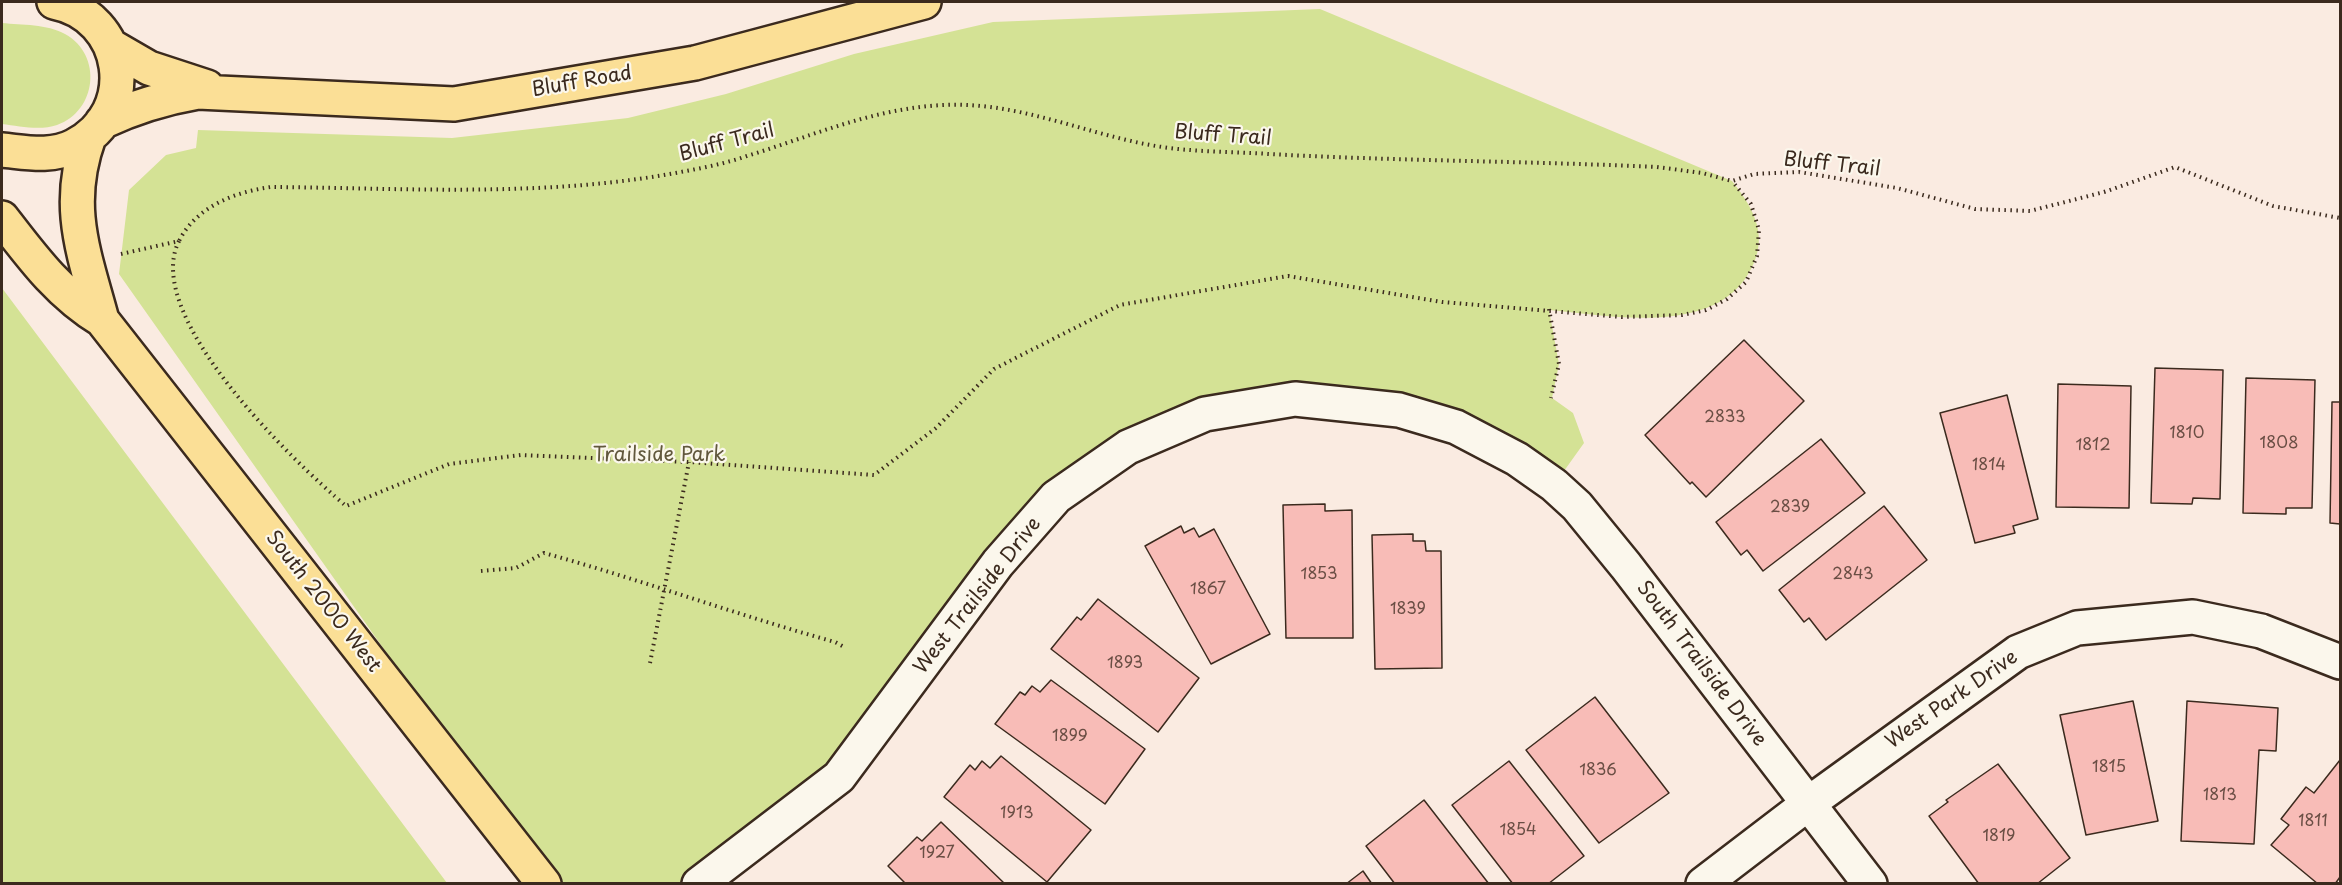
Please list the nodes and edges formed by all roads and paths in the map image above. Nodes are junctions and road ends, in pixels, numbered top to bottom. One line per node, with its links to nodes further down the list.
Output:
1 (54, 2): 3 (main road, Bluff Road)
2 (924, 2): 4 (main road, Bluff Road)
3 (106, 25): 4 (main road, Bluff Road); 5 (main road, South 2000 West)
4 (232, 91): 5 (main road, Bluff Road)
5 (95, 130): 6 (main road, Bluff Road); 13 (main road, South 2000 West)
6 (2, 150)
7 (1732, 181): 9 (path, Bluff Trail); 10 (path, Bluff Trail); 12 (path)
8 (2, 218): 13 (main road, South 2000 West)
9 (2340, 218)
10 (179, 241): 11 (path); 16 (path)
11 (118, 254)
12 (1549, 309): 14 (path); 16 (path)
13 (102, 320): 23 (main road, South 2000 West)
14 (1551, 398)
15 (1516, 459): 22 (street, South Trailside Drive); 24 (street, West Trailside Drive)
16 (689, 462): 18 (path)
17 (481, 571): 18 (path)
18 (665, 590): 19 (path); 21 (path)
19 (846, 648)
20 (2340, 662): 22 (street, West Park Drive)
21 (651, 663)
22 (1809, 803): 25 (street, West Park Drive); 26 (street, South Trailside Drive)
23 (544, 884)
24 (699, 884)
25 (1703, 884)
26 (1870, 884)

